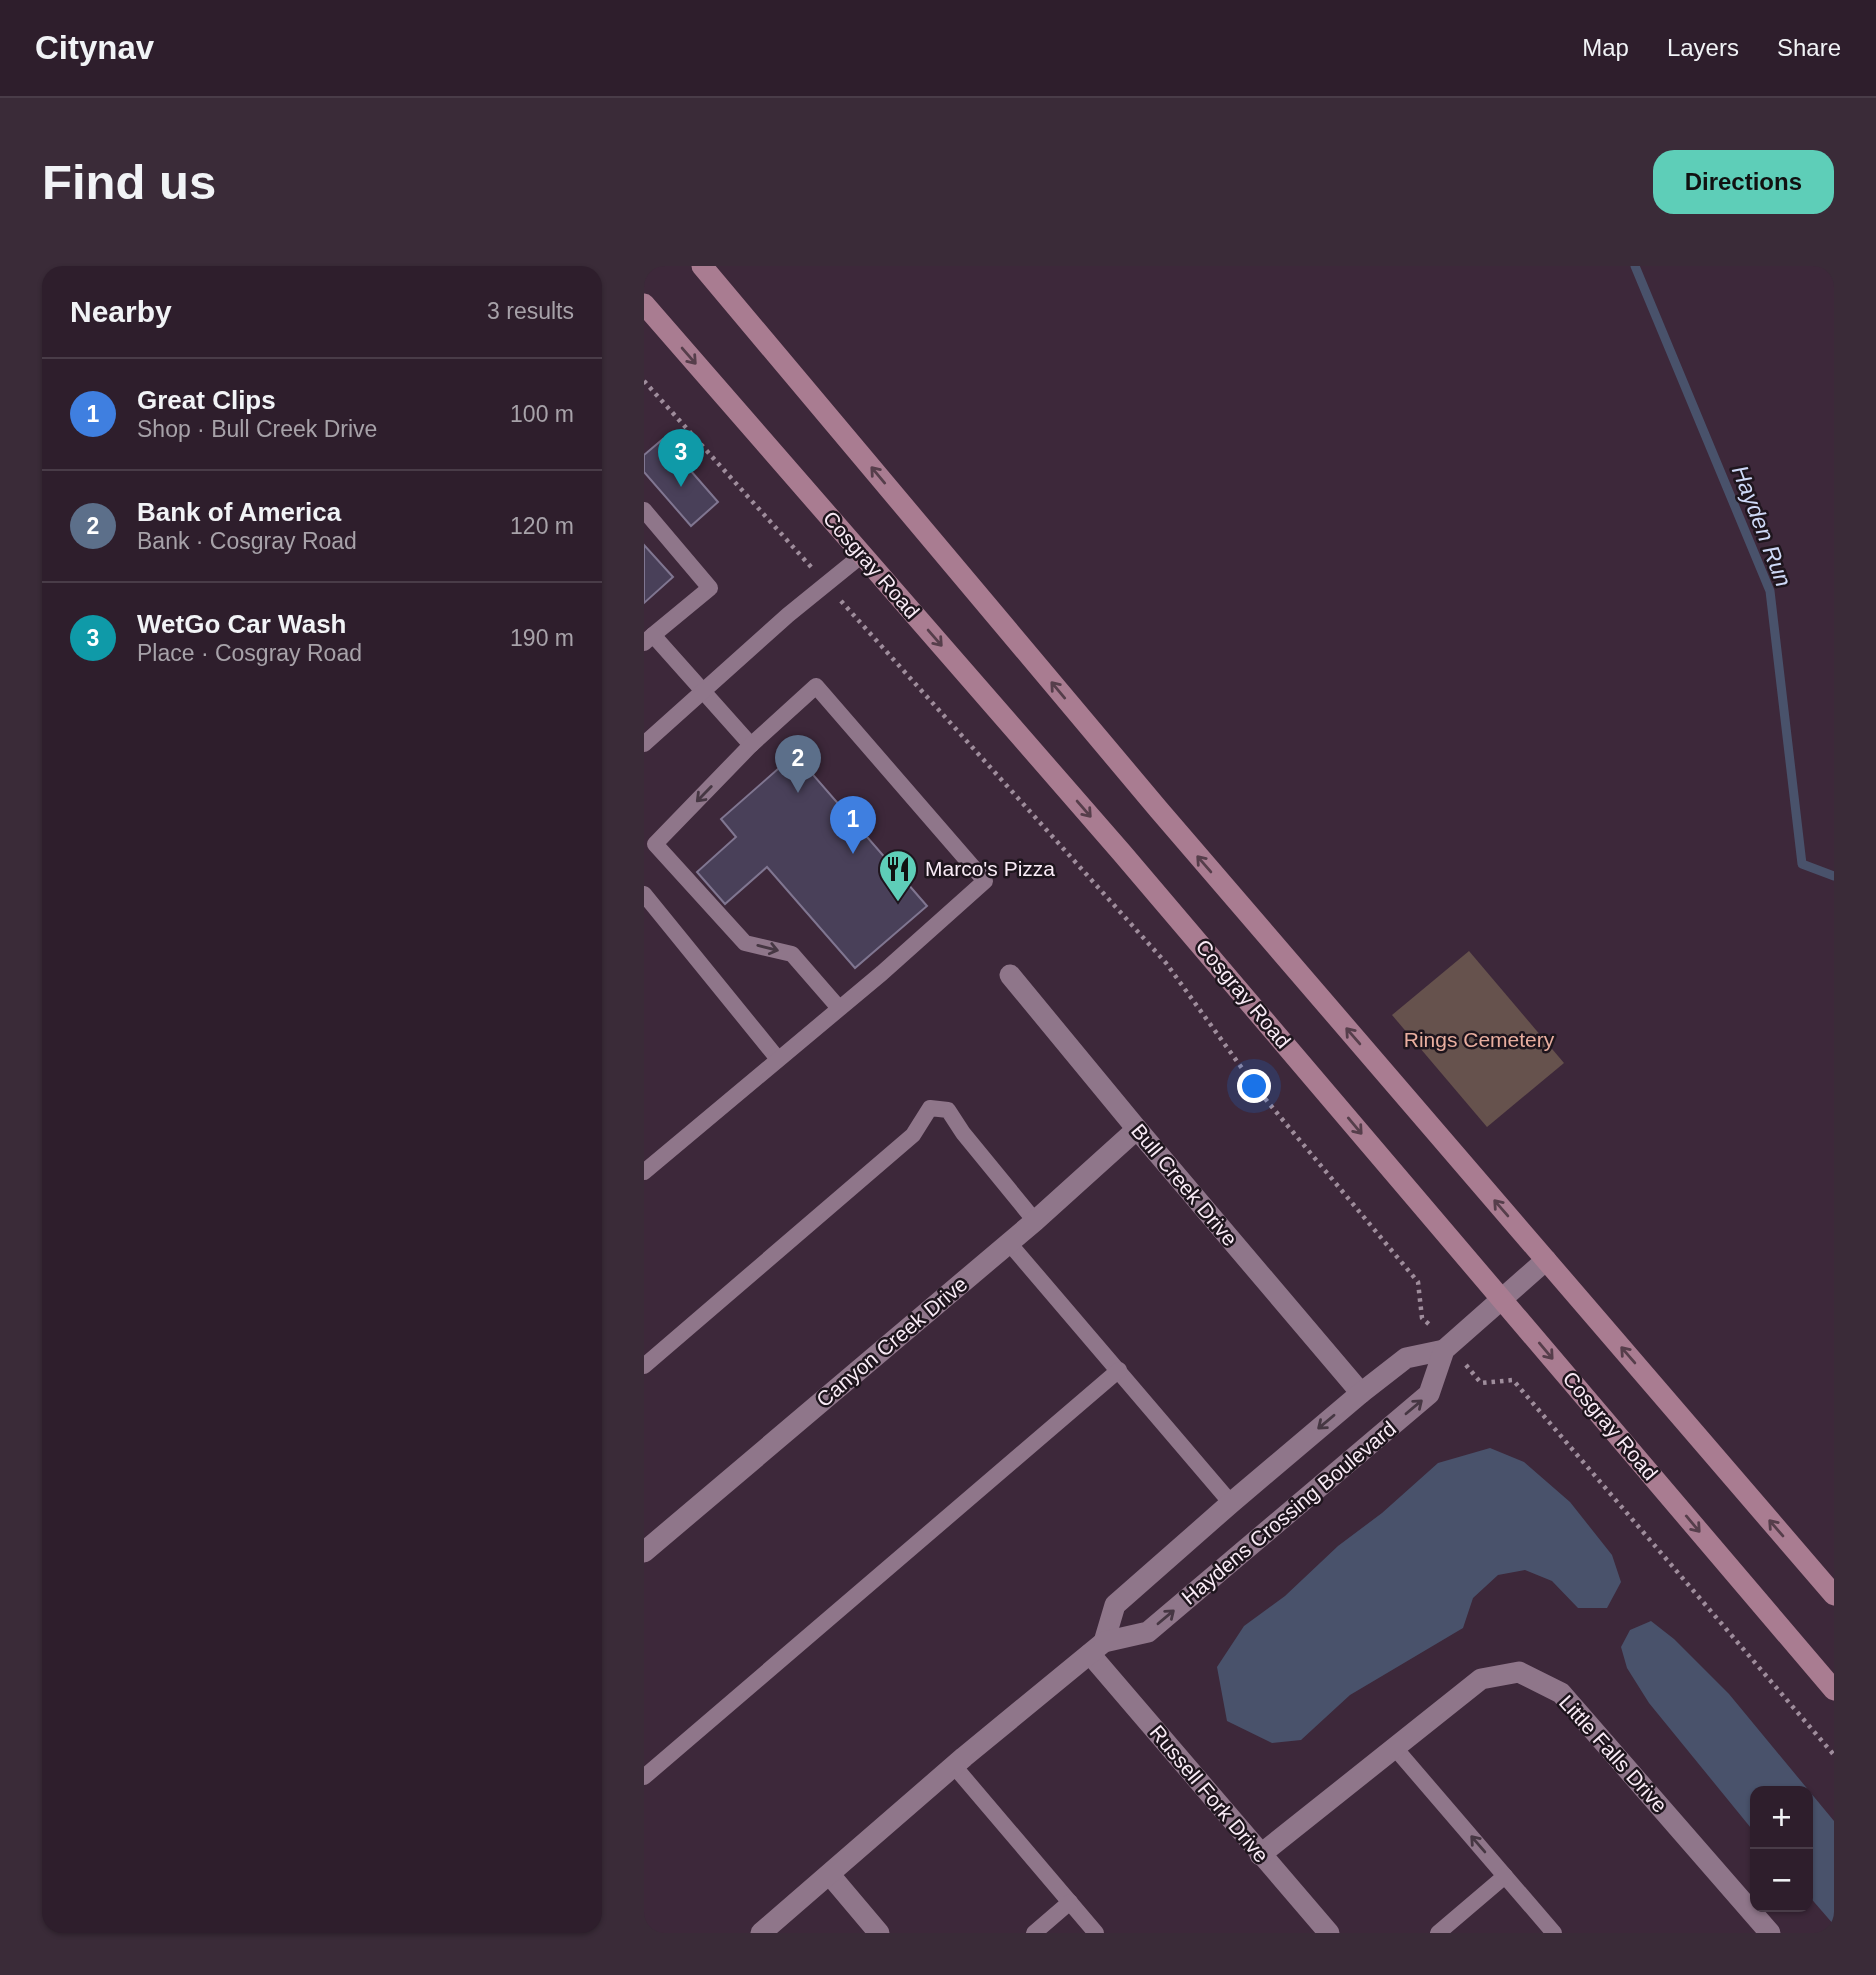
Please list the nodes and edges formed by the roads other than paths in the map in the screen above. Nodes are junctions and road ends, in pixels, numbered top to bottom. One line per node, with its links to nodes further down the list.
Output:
1 (702, 266): 17 (main road, one-way to 1)
2 (644, 304): 4 (main road, Cosgray Road, one-way to 4)
3 (644, 510): 5 (lane)
4 (862, 555): 6 (lane); 18 (main road, Cosgray Road, one-way to 18)
5 (648, 639): 6 (lane)
6 (703, 692): 7 (lane); 8 (lane)
7 (644, 744)
8 (751, 745): 11 (lane, one-way to 11); 11 (lane)
9 (644, 894): 12 (lane)
10 (1010, 975): 13 (street, Bull Creek Drive)
11 (839, 1008): 12 (lane)
12 (778, 1059): 14 (lane)
13 (1137, 1129): 15 (street, Canyon Creek Drive); 22 (street, Bull Creek Drive)
14 (644, 1172)
15 (1035, 1221): 16 (street, Canyon Creek Drive); 20 (lane)
16 (1009, 1243): 21 (lane); 24 (street, Canyon Creek Drive)
17 (1546, 1260): 18 (street, Haydens Crossing Boulevard); 25 (main road, one-way to 17)
18 (1501, 1298): 19 (street, Haydens Crossing Boulevard); 27 (main road, Cosgray Road, one-way to 27)
19 (1447, 1347): 22 (street, Haydens Crossing Boulevard); 26 (street, Haydens Crossing Boulevard, one-way to 19)
20 (644, 1366)
21 (1119, 1370): 23 (lane); 30 (lane)
22 (1361, 1393): 23 (street, Haydens Crossing Boulevard, one-way to 23)
23 (1231, 1503): 26 (street, Haydens Crossing Boulevard)
24 (644, 1552)
25 (1834, 1595)
26 (1097, 1648): 29 (street, Haydens Crossing Boulevard); 31 (street, Russell Fork Drive)
27 (1834, 1690)
28 (1395, 1748): 31 (street, Little Falls Drive); 33 (lane, one-way to 28); 42 (street, Little Falls Drive)
29 (954, 1766): 32 (street, Haydens Crossing Boulevard); 34 (lane)
30 (644, 1777)
31 (1260, 1855): 39 (street, Russell Fork Drive)
32 (830, 1875): 35 (street, Haydens Crossing Boulevard); 36 (street)
33 (1505, 1876): 40 (lane); 41 (lane)
34 (1070, 1902): 37 (lane); 38 (lane)
35 (761, 1933)
36 (879, 1933)
37 (1034, 1933)
38 (1096, 1933)
39 (1329, 1933)
40 (1438, 1933)
41 (1554, 1933)
42 (1770, 1933)

